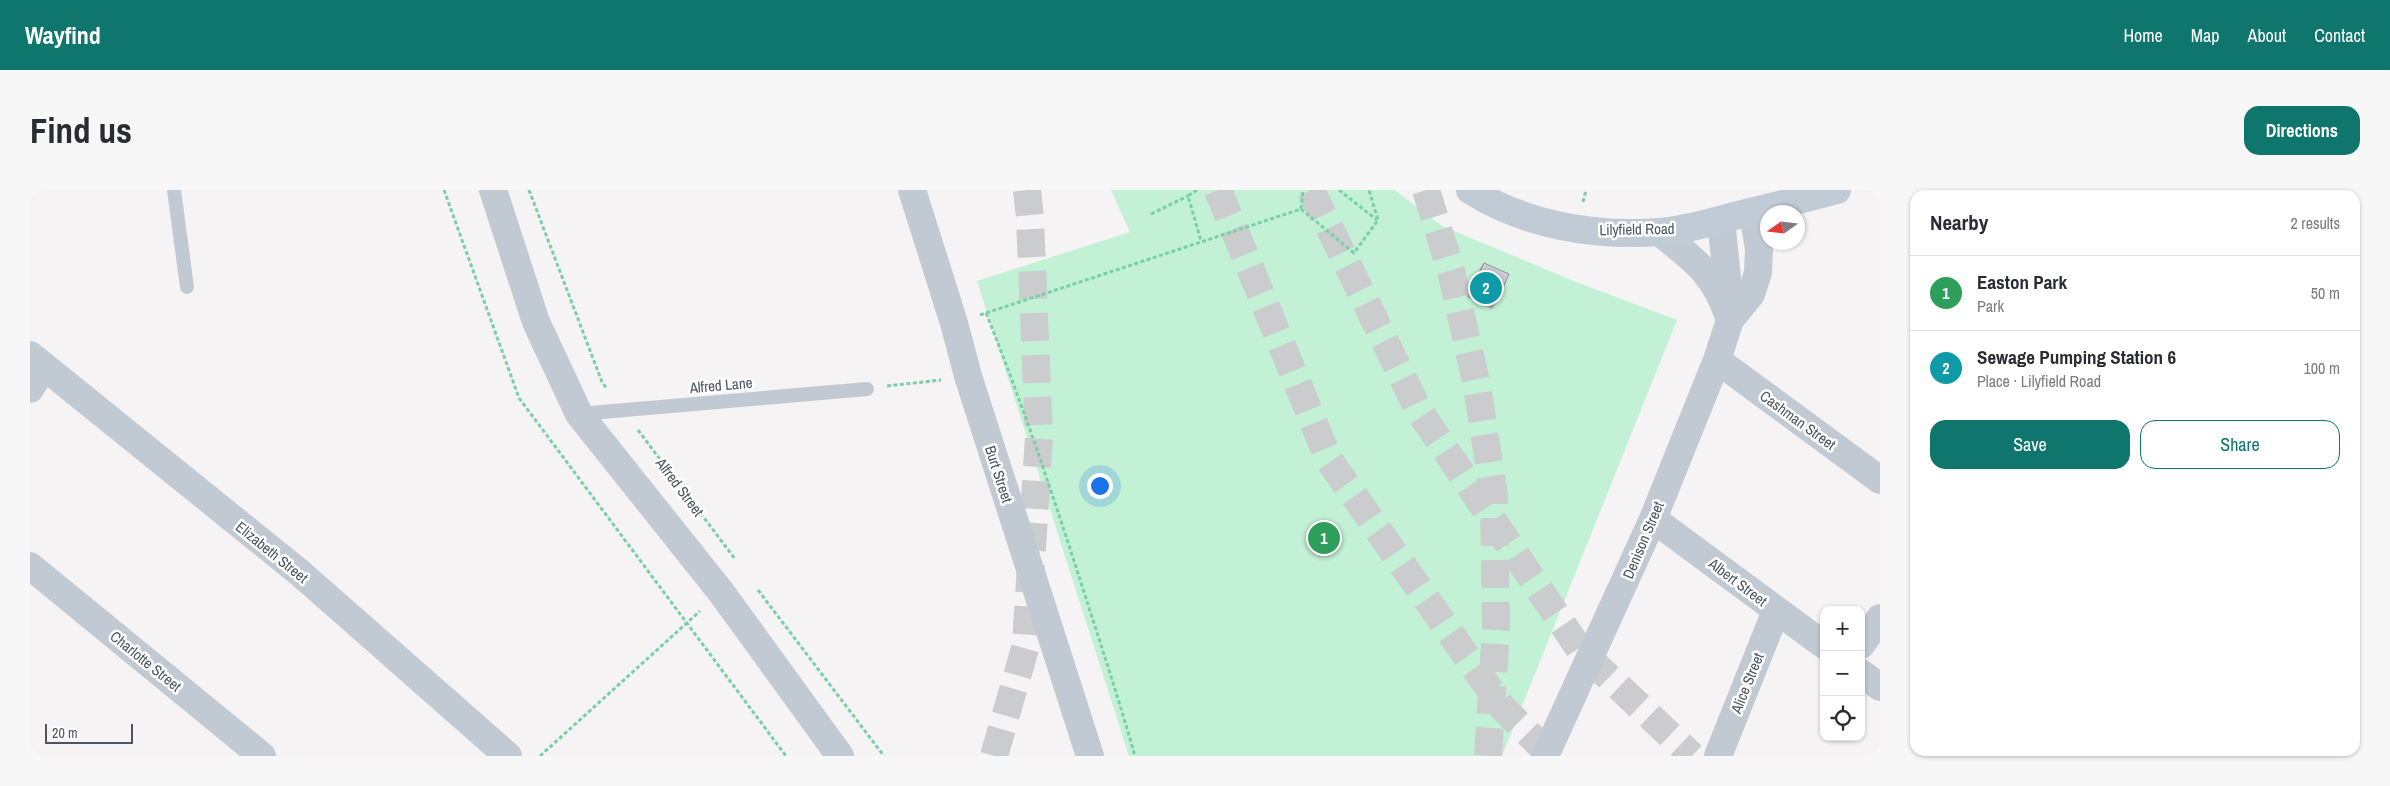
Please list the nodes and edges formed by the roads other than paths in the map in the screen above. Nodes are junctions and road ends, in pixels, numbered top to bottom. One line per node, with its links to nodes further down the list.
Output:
1 (174, 190): 9 (lane)
2 (492, 190): 14 (street)
3 (912, 190): 27 (street, Burt Street)
4 (1470, 190): 8 (main road, Lilyfield Road)
5 (1837, 190): 6 (main road, Lilyfield Road)
6 (1752, 212): 7 (main road, Lilyfield Road); 10 (street, Denison Street)
7 (1722, 220): 8 (main road, Lilyfield Road); 10 (street, Denison Street)
8 (1659, 232): 10 (street)
9 (187, 287)
10 (1726, 310): 11 (street, Denison Street)
11 (1717, 360): 15 (street, Cashman Street); 16 (street, Denison Street)
12 (35, 370): 25 (street, Elizabeth Street)
13 (867, 389): 14 (lane, Alfred Lane)
14 (579, 414): 26 (street)
15 (1880, 480)
16 (1653, 519): 18 (street, Albert Street); 28 (street, Denison Street)
17 (30, 566): 24 (street, Charlotte Street)
18 (1776, 611): 21 (street, Albert Street); 29 (street, Alice Street)
19 (1880, 618): 20 (street)
20 (1865, 639)
21 (1820, 642)
22 (1865, 676): 23 (street)
23 (1880, 687)
24 (262, 756)
25 (508, 756)
26 (840, 756)
27 (1090, 756)
28 (1545, 756)
29 (1718, 756)

